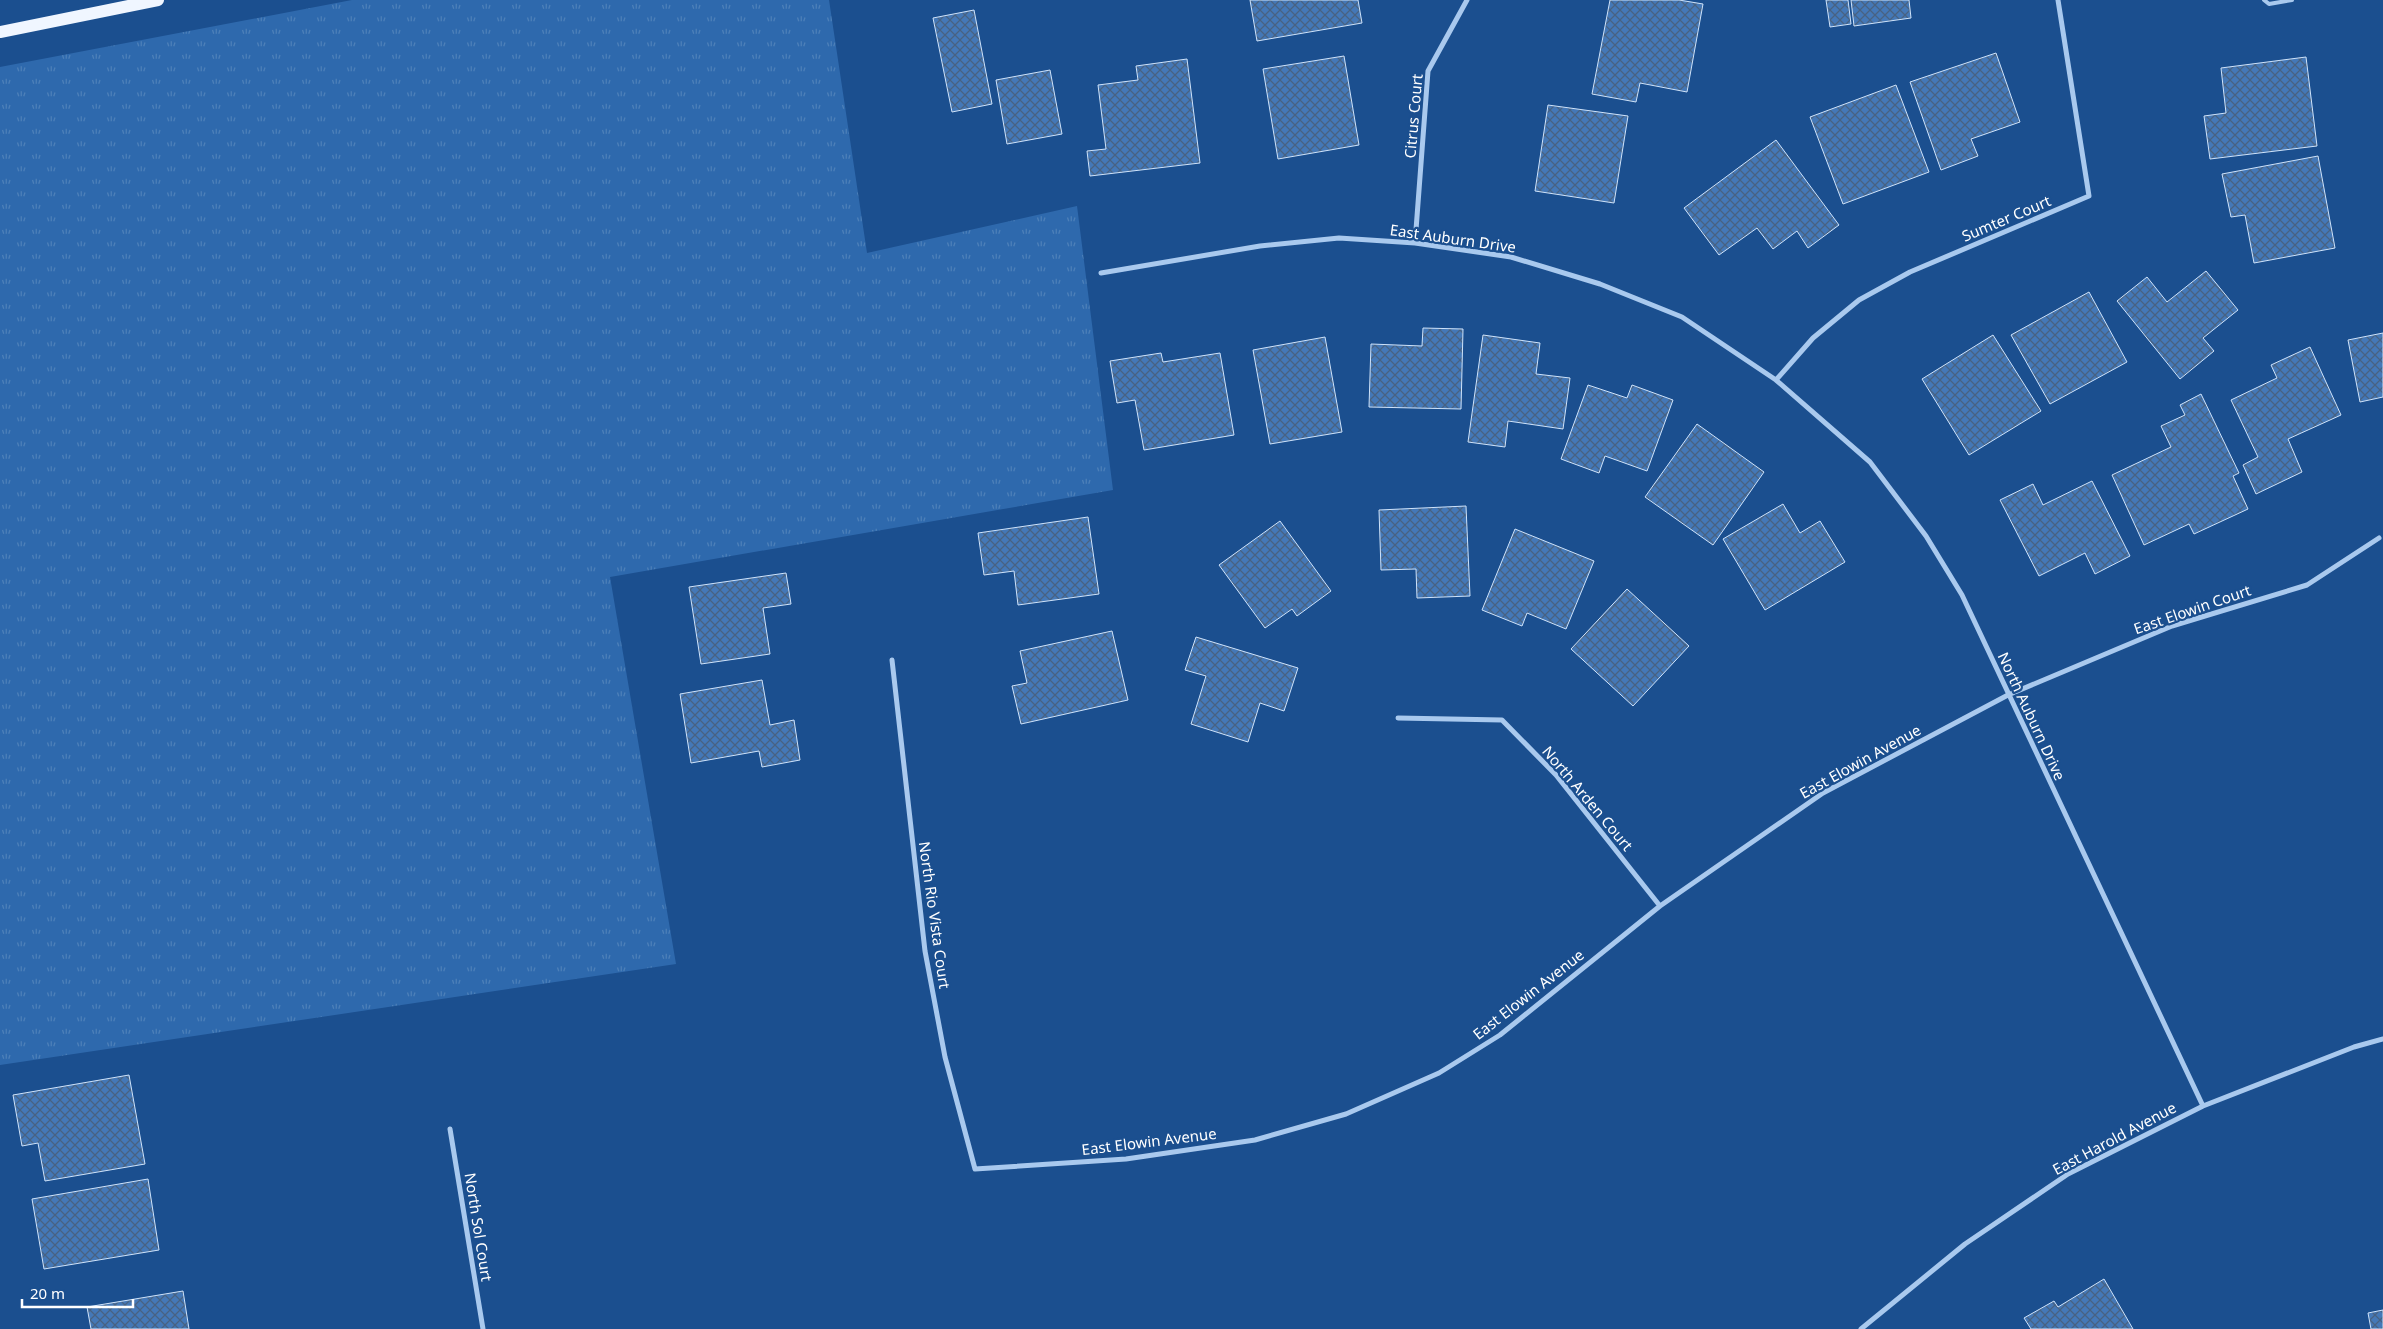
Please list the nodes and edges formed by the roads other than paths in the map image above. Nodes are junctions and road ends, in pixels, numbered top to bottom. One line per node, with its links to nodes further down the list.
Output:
1 (158, 0): 6 (main road)
2 (1467, 0): 7 (street, Citrus Court)
3 (2058, 0): 9 (street, Sumter Court)
4 (2264, 0): 5 (lane)
5 (2292, 0)
6 (0, 32)
7 (1415, 243): 8 (street, East Auburn Drive); 9 (street, East Auburn Drive)
8 (1101, 273)
9 (1776, 380): 12 (street, North Auburn Drive)
10 (2378, 538): 12 (street, East Elowin Court)
11 (892, 660): 18 (street, North Rio Vista Court)
12 (2008, 695): 14 (street, East Elowin Avenue); 16 (street, North Auburn Drive)
13 (1398, 718): 14 (street, North Arden Court)
14 (1660, 906): 18 (street, East Elowin Avenue)
15 (2383, 1038): 16 (street, East Harold Avenue)
16 (2203, 1106): 20 (street, East Harold Avenue)
17 (450, 1130): 19 (street, North Sol Court)
18 (975, 1169)
19 (483, 1329)
20 (1861, 1329)

